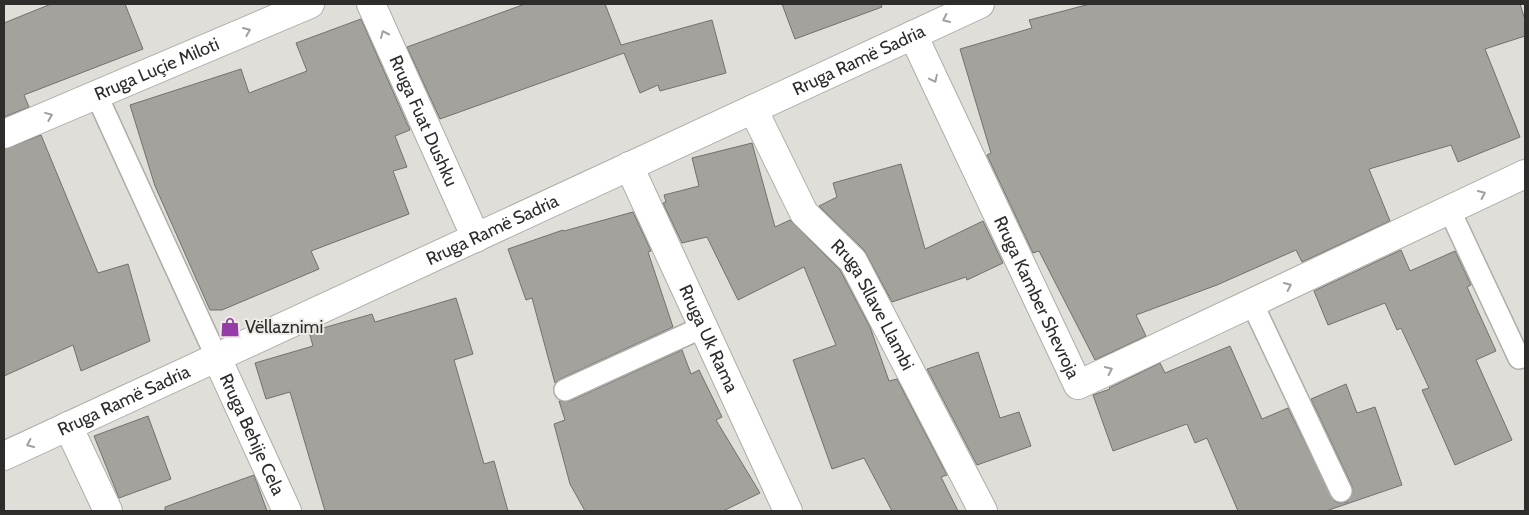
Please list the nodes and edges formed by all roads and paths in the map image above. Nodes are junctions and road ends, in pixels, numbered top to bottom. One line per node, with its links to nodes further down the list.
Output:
1 (310, 4): 5 (street, Rruga Luçie Miloti, one-way to 1)
2 (371, 4): 11 (street, Rruga Fuat Dushku, one-way to 2)
3 (980, 4): 4 (street, Rruga Ramë Sadria, one-way to 4)
4 (913, 35): 6 (street, Rruga Ramë Sadria); 12 (street, Rruga Kamber Shevroja, one-way to 12)
5 (96, 96): 7 (street, Rruga Luçie Miloti, one-way to 5); 14 (lane)
6 (753, 109): 8 (street, Rruga Ramë Sadria); 23 (street, Rruga Sllave Llambi)
7 (4, 134)
8 (629, 166): 11 (street, Rruga Ramë Sadria); 13 (street, Rruga Uk Rama)
9 (1525, 174): 10 (street, Rruga Kamber Shevroja, one-way to 9)
10 (1449, 209): 12 (street, Rruga Kamber Shevroja, one-way to 10); 15 (lane)
11 (476, 238): 14 (street, Rruga Ramë Sadria)
12 (1252, 303): 19 (lane)
13 (703, 327): 16 (lane); 22 (street, Rruga Uk Rama)
14 (217, 358): 17 (street, Rruga Ramë Sadria); 21 (street, Rruga Behije Cela)
15 (1519, 358)
16 (565, 390)
17 (68, 426): 18 (street, Rruga Ramë Sadria, one-way to 18); 20 (street)
18 (4, 456)
19 (1341, 491)
20 (108, 511)
21 (287, 511)
22 (788, 511)
23 (983, 511)

